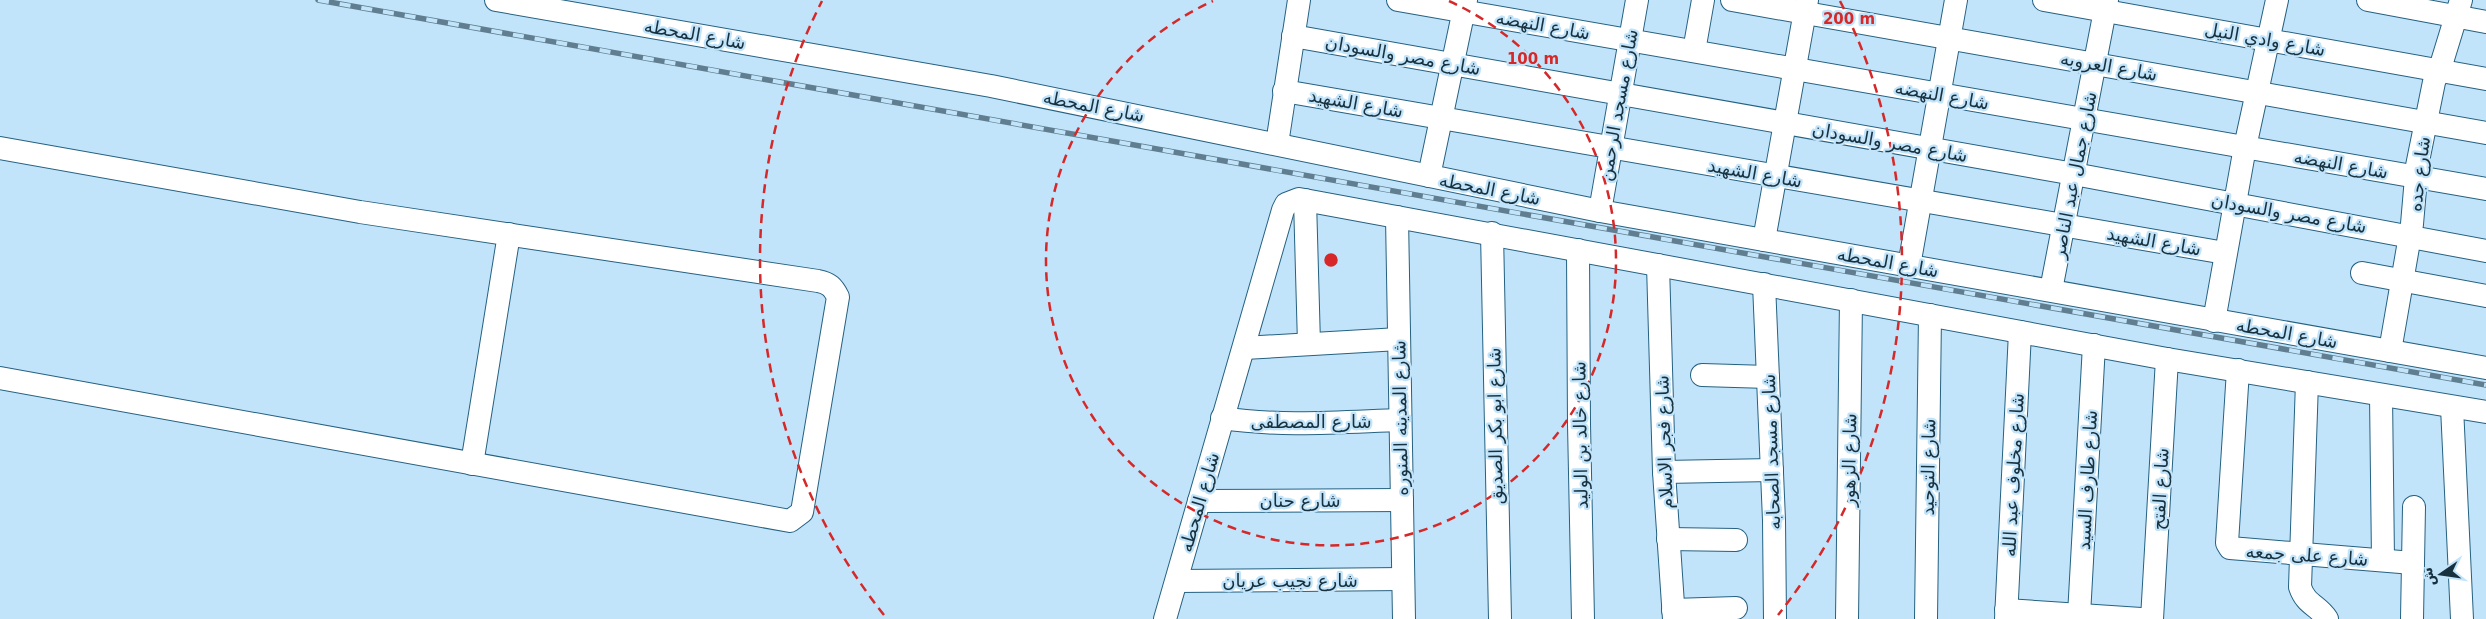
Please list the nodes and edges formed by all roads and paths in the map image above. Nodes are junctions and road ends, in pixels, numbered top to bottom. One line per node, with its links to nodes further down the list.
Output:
1 (496, 0): 35 (street, شارع المحطه)
2 (1299, 0): 16 (street)
3 (1398, 0): 11 (street, شارع النهضه)
4 (1637, 0): 18 (street, شارع مسجد الرحمن)
5 (1704, 0): 20 (street)
6 (1732, 0): 13 (street, شارع العروبه)
7 (1956, 0): 17 (street)
8 (2044, 0): 12 (street, شارع وادي النيل)
9 (2277, 0): 19 (street)
10 (2374, 0): 14 (street)
11 (1465, 6): 18 (street, شارع النهضه); 21 (street)
12 (2106, 6): 19 (street, شارع وادي النيل); 22 (street, شارع جمال عبد الناصر)
13 (1806, 7): 17 (street, شارع العروبه); 23 (street)
14 (2459, 8): 15 (street); 24 (street, شارع جده)
15 (2486, 22)
16 (1294, 36): 21 (street, شارع مصر والسودان); 26 (street)
17 (1950, 38): 22 (street, شارع العروبه); 29 (street)
18 (1630, 40): 20 (street, شارع النهضه); 28 (street, شارع مسجد الرحمن)
19 (2267, 40): 24 (street, شارع وادي النيل); 27 (street)
20 (1694, 51): 23 (street, شارع النهضه)
21 (1453, 64): 28 (street, شارع مصر والسودان); 30 (street)
22 (2095, 64): 27 (street, شارع العروبه); 31 (street, شارع جمال عبد الناصر)
23 (1795, 70): 29 (street, شارع النهضه); 33 (street)
24 (2437, 70): 25 (street, شارع وادي النيل); 32 (street, شارع جده)
25 (2486, 79)
26 (1284, 91): 30 (street, شارع الشهيد); 35 (street)
27 (2256, 92): 32 (street, شارع العروبه); 37 (street)
28 (1620, 94): 33 (street, شارع مصر والسودان); 36 (street, شارع مسجد الرحمن)
29 (1939, 94): 31 (street, شارع النهضه); 39 (street)
30 (1442, 118): 36 (street, شارع الشهيد); 41 (street)
31 (2085, 119): 37 (street, شارع النهضه); 40 (street, شارع جمال عبد الناصر)
32 (2426, 122): 34 (street, شارع العروبه); 42 (street, شارع جده)
33 (1785, 124): 39 (street, شارع مصر والسودان); 43 (street)
34 (2486, 133)
35 (1277, 144): 41 (street, شارع المحطه)
36 (1611, 147): 43 (street, شارع الشهيد); 48 (street, شارع مسجد الرحمن)
37 (2245, 147): 42 (street, شارع النهضه); 47 (street)
38 (0, 148): 51 (street)
39 (1929, 149): 40 (street, شارع مصر والسودان); 46 (street)
40 (2074, 174): 47 (street, شارع مصر والسودان); 50 (street, شارع جمال عبد الناصر)
41 (1429, 176): 48 (street, شارع المحطه)
42 (2416, 176): 44 (street, شارع النهضه); 53 (street, شارع جده)
43 (1776, 177): 46 (street, شارع الشهيد); 54 (street)
44 (2486, 189)
45 (1306, 200): 49 (street, شارع المحطه); 70 (street); 72 (street, شارع المحطه)
46 (1920, 201): 50 (street, شارع الشهيد); 59 (street)
47 (2234, 203): 53 (street, شارع مصر والسودان); 57 (street)
48 (1600, 211): 54 (street, شارع المحطه)
49 (1397, 216): 52 (street, شارع المحطه); 69 (street, شارع المدينه المنوره)
50 (2064, 225): 57 (street, شارع الشهيد); 63 (street, شارع جمال عبد الناصر)
51 (509, 234): 86 (street); 86 (street)
52 (1492, 234): 55 (street, شارع المحطه); 105 (street, شارع ابو بكر الصديق)
53 (2410, 236): 56 (street, شارع مصر والسودان); 61 (street, شارع جده)
54 (1764, 240): 59 (street, شارع المحطه)
55 (1578, 250): 58 (street, شارع المحطه); 106 (street, شارع خالد بن الوليد)
56 (2486, 251)
57 (2226, 253): 67 (street)
58 (1658, 265): 62 (street, شارع المحطه); 88 (street, شارع فجر الاسلام)
59 (1909, 266): 63 (street, شارع المحطه)
60 (2362, 273): 61 (street)
61 (2402, 281): 64 (street); 73 (street, شارع جده)
62 (1764, 284): 65 (street, شارع المحطه); 78 (street, شارع مسجد الصحابه)
63 (2051, 290): 67 (street, شارع المحطه)
64 (2486, 296)
65 (1851, 300): 66 (street, شارع المحطه); 108 (street, شارع الزهور)
66 (1930, 315): 68 (street, شارع المحطه); 109 (street, شارع التوحيد)
67 (2214, 321): 73 (street, شارع المحطه)
68 (2020, 332): 71 (street, شارع المحطه); 101 (street, شارع مخلوف عبد الله)
69 (1399, 339): 70 (street); 85 (street, شارع المدينه المنوره)
70 (1309, 344): 72 (street)
71 (2094, 345): 74 (street, شارع المحطه); 102 (street, شارع طارف السيد)
72 (1244, 348): 84 (street, شارع المحطه)
73 (2390, 351): 75 (street, شارع المحطه)
74 (2167, 359): 76 (street, شارع المحطه); 111 (street, شارع الفتح)
75 (2486, 368)
76 (2238, 370): 80 (street, شارع المحطه); 94 (street, شارع على جمعه)
77 (1702, 375): 78 (street)
78 (1768, 377): 87 (street, شارع مسجد الصحابه)
79 (0, 378): 86 (street)
80 (2307, 382): 81 (street, شارع المحطه); 94 (street)
81 (2381, 395): 82 (street, شارع المحطه); 95 (street)
82 (2452, 407): 83 (street, شارع المحطه); 114 (street)
83 (2486, 412)
84 (1222, 418): 85 (street, شارع المصطفى); 90 (street, شارع المحطه)
85 (1400, 420): 89 (street, شارع المدينه المنوره)
86 (472, 464)
87 (1772, 470): 88 (street); 107 (street, شارع مسجد الصحابه)
88 (1664, 472): 92 (street, شارع فجر الاسلام)
89 (1402, 500): 90 (street, شارع حنان); 97 (street, شارع المدينه المنوره)
90 (1199, 501): 98 (street, شارع المحطه)
91 (2414, 507): 96 (street)
92 (1668, 539): 93 (street); 100 (street, شارع فجر الاسلام)
93 (1736, 540)
94 (2301, 555): 95 (street, شارع على جمعه); 112 (street)
95 (2383, 560): 96 (street, شارع على جمعه)
96 (2413, 563): 113 (street)
97 (1403, 579): 98 (street, شارع نجيب عريان); 104 (street, شارع المدينه المنوره)
98 (1177, 581): 103 (street, شارع المحطه)
99 (1736, 608): 100 (street)
100 (1674, 614)
101 (2006, 614): 102 (street)
102 (2079, 615): 110 (street)
103 (1165, 619)
104 (1404, 619)
105 (1500, 619)
106 (1583, 619)
107 (1775, 619)
108 (1847, 619)
109 (1926, 619)
110 (2141, 619)
111 (2152, 619)
112 (2327, 619)
113 (2412, 619)
114 (2462, 619)

